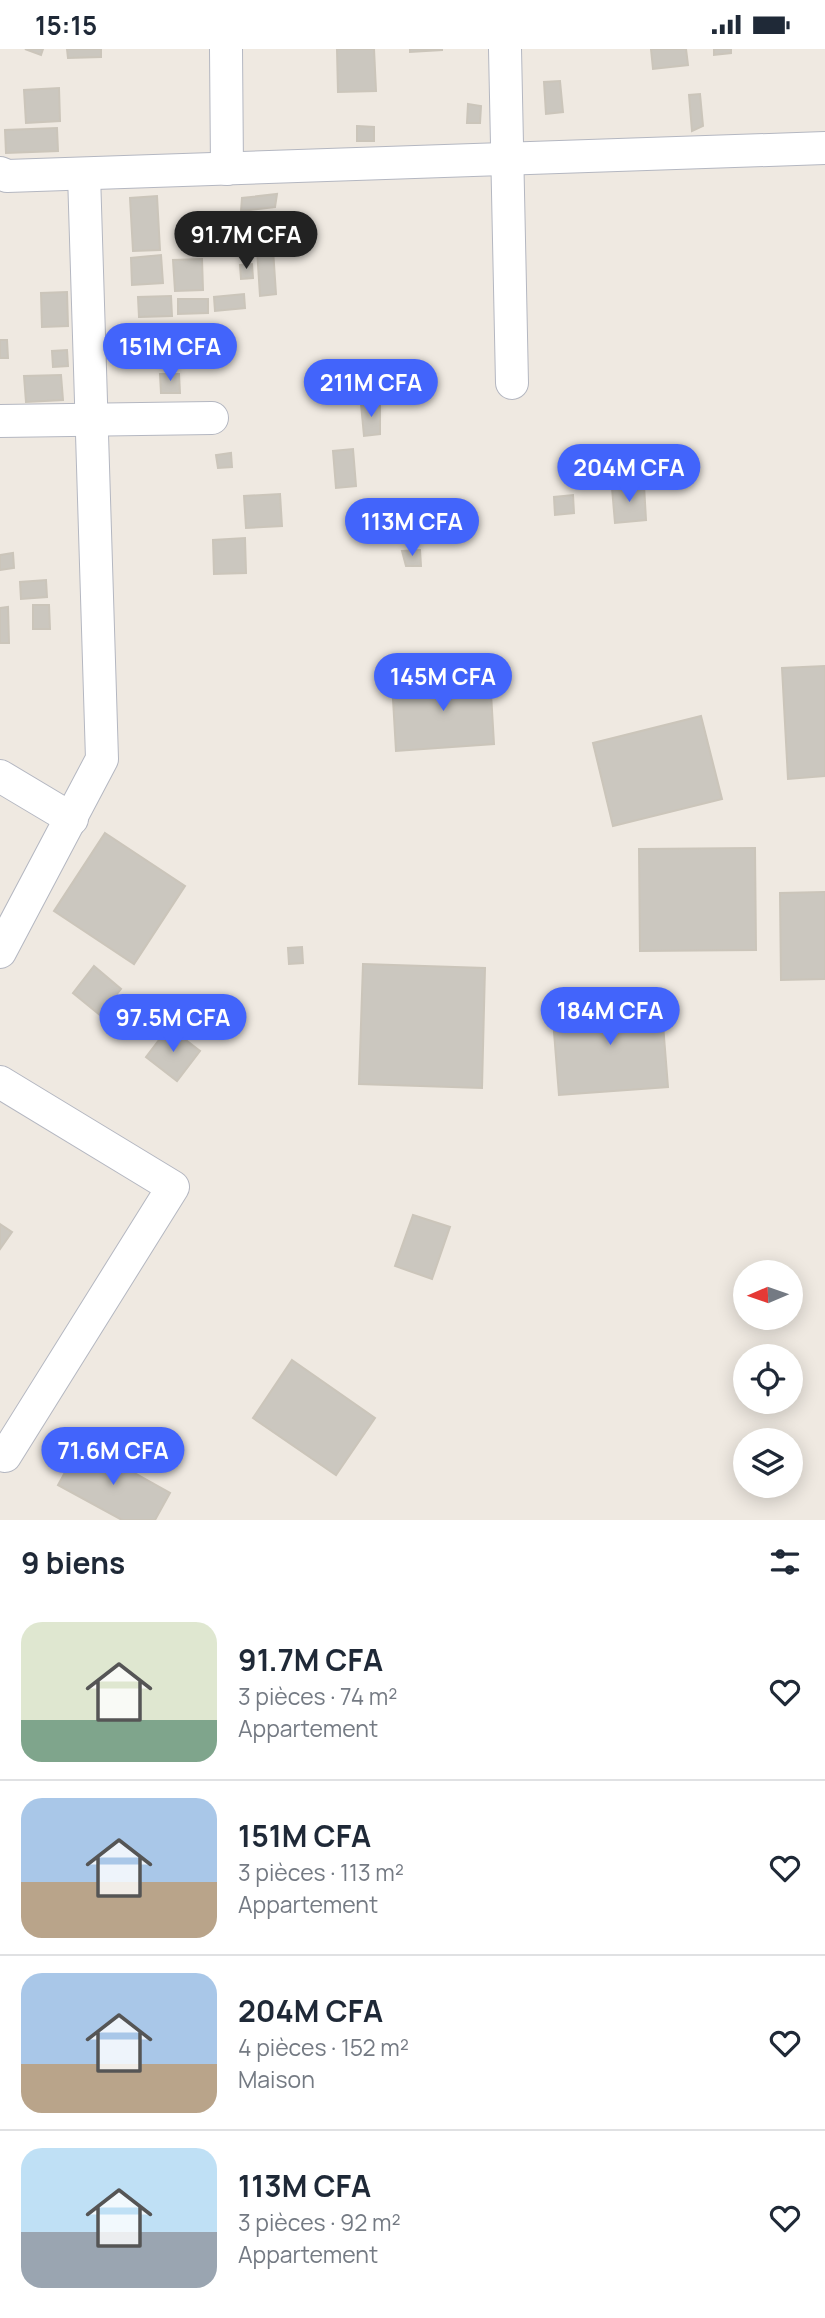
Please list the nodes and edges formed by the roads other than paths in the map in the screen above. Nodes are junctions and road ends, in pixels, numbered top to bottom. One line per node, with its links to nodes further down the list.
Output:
1 (226, 49): 5 (street)
2 (505, 49): 4 (street)
3 (825, 148): 4 (street)
4 (506, 159): 5 (street); 8 (street)
5 (228, 169): 7 (street)
6 (0, 173): 7 (street)
7 (84, 174): 10 (street)
8 (512, 383)
9 (212, 418): 10 (street)
10 (92, 420): 11 (street); 13 (street)
11 (0, 421)
12 (0, 776): 13 (street)
13 (72, 819): 14 (street)
14 (0, 952)
15 (0, 1081): 16 (street)
16 (5, 1456)

